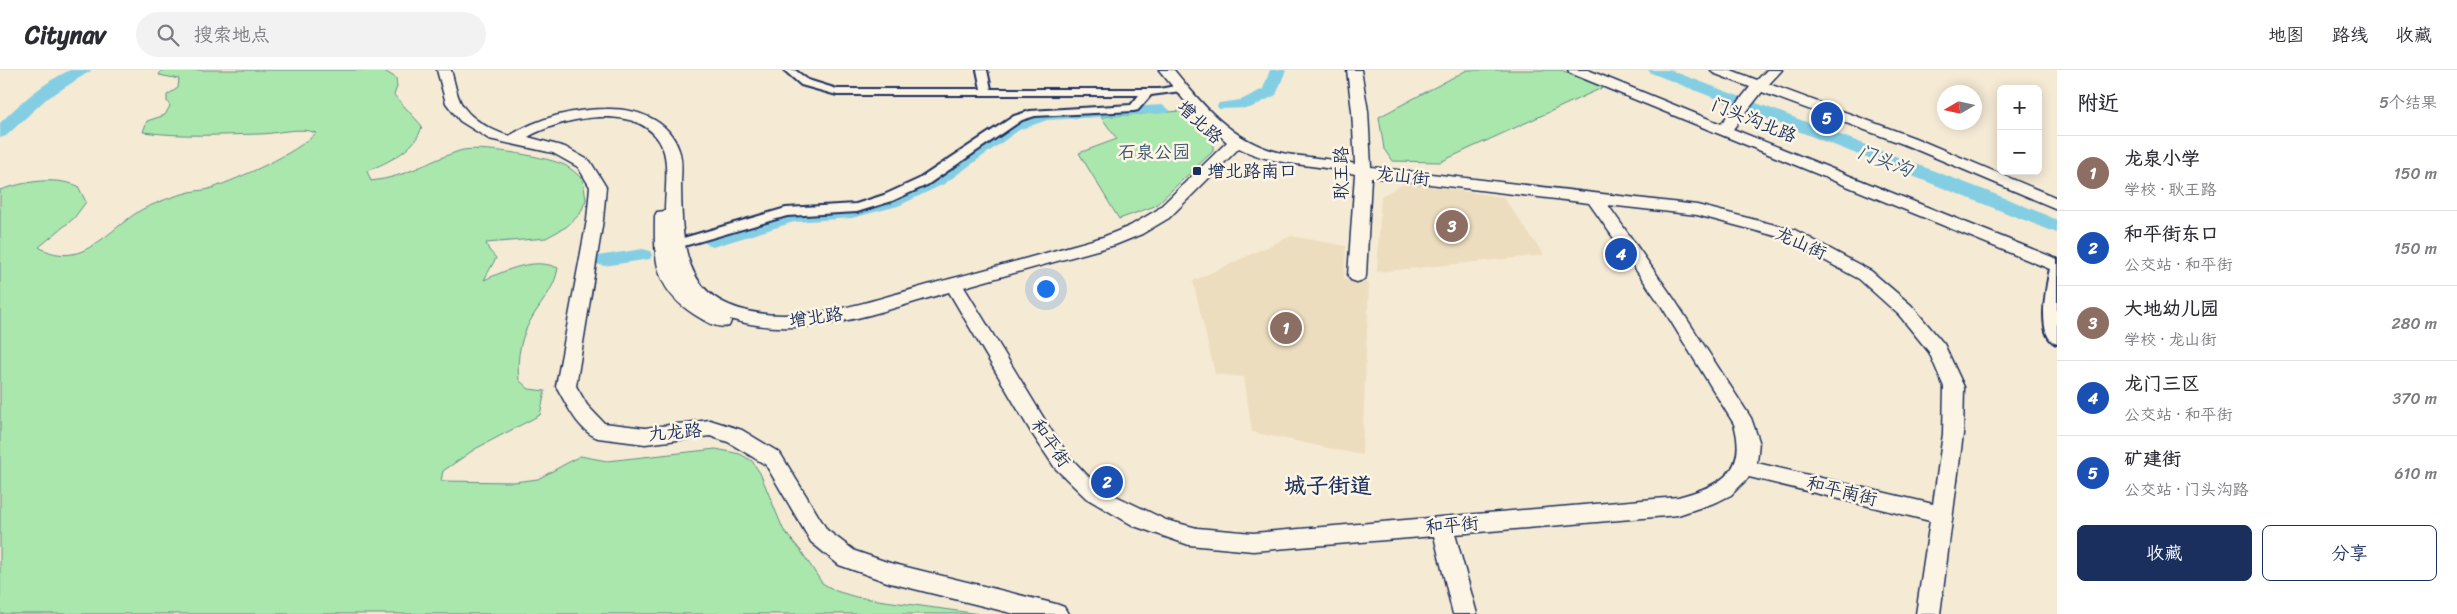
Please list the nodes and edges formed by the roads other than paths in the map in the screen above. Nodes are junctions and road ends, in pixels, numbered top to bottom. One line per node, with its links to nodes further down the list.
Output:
1 (444, 70): 16 (street, 九龙路)
2 (456, 70): 16 (street, 九龙路)
3 (789, 70): 14 (street)
4 (982, 70): 14 (street)
5 (1154, 70): 12 (street, 增北路)
6 (1166, 70): 12 (street, 增北路)
7 (1354, 70): 19 (street, 耿王路)
8 (1575, 70): 15 (street, 门头沟北路)
9 (1718, 70): 11 (street)
10 (1739, 70): 11 (street)
11 (1764, 81): 15 (street); 18 (street); 23 (street)
12 (1175, 89): 13 (street); 17 (street, 增北路)
13 (1147, 92): 14 (street); 24 (street)
14 (988, 93)
15 (1729, 124): 25 (street, 门头沟北路)
16 (521, 140): 24 (street, 增北路); 27 (street, 增北路); 32 (street, 九龙路)
17 (1238, 148): 19 (street, 龙山街); 27 (street, 增北路)
18 (1997, 169)
19 (1363, 171): 22 (street, 龙山街); 26 (street, 耿王路)
20 (2010, 175): 21 (street)
21 (2057, 195)
22 (1595, 199): 29 (street, 和平街); 30 (street, 龙山街)
23 (2057, 204)
24 (677, 244): 27 (street, 增北路)
25 (2057, 265): 28 (street)
26 (1357, 276)
27 (956, 289): 31 (street, 和平街)
28 (2057, 339)
29 (1744, 468): 30 (street, 和平南街); 31 (street, 和平街)
30 (1940, 515): 34 (street, 龙山街)
31 (1442, 526): 33 (street)
32 (1056, 614)
33 (1465, 614)
34 (1928, 614)

